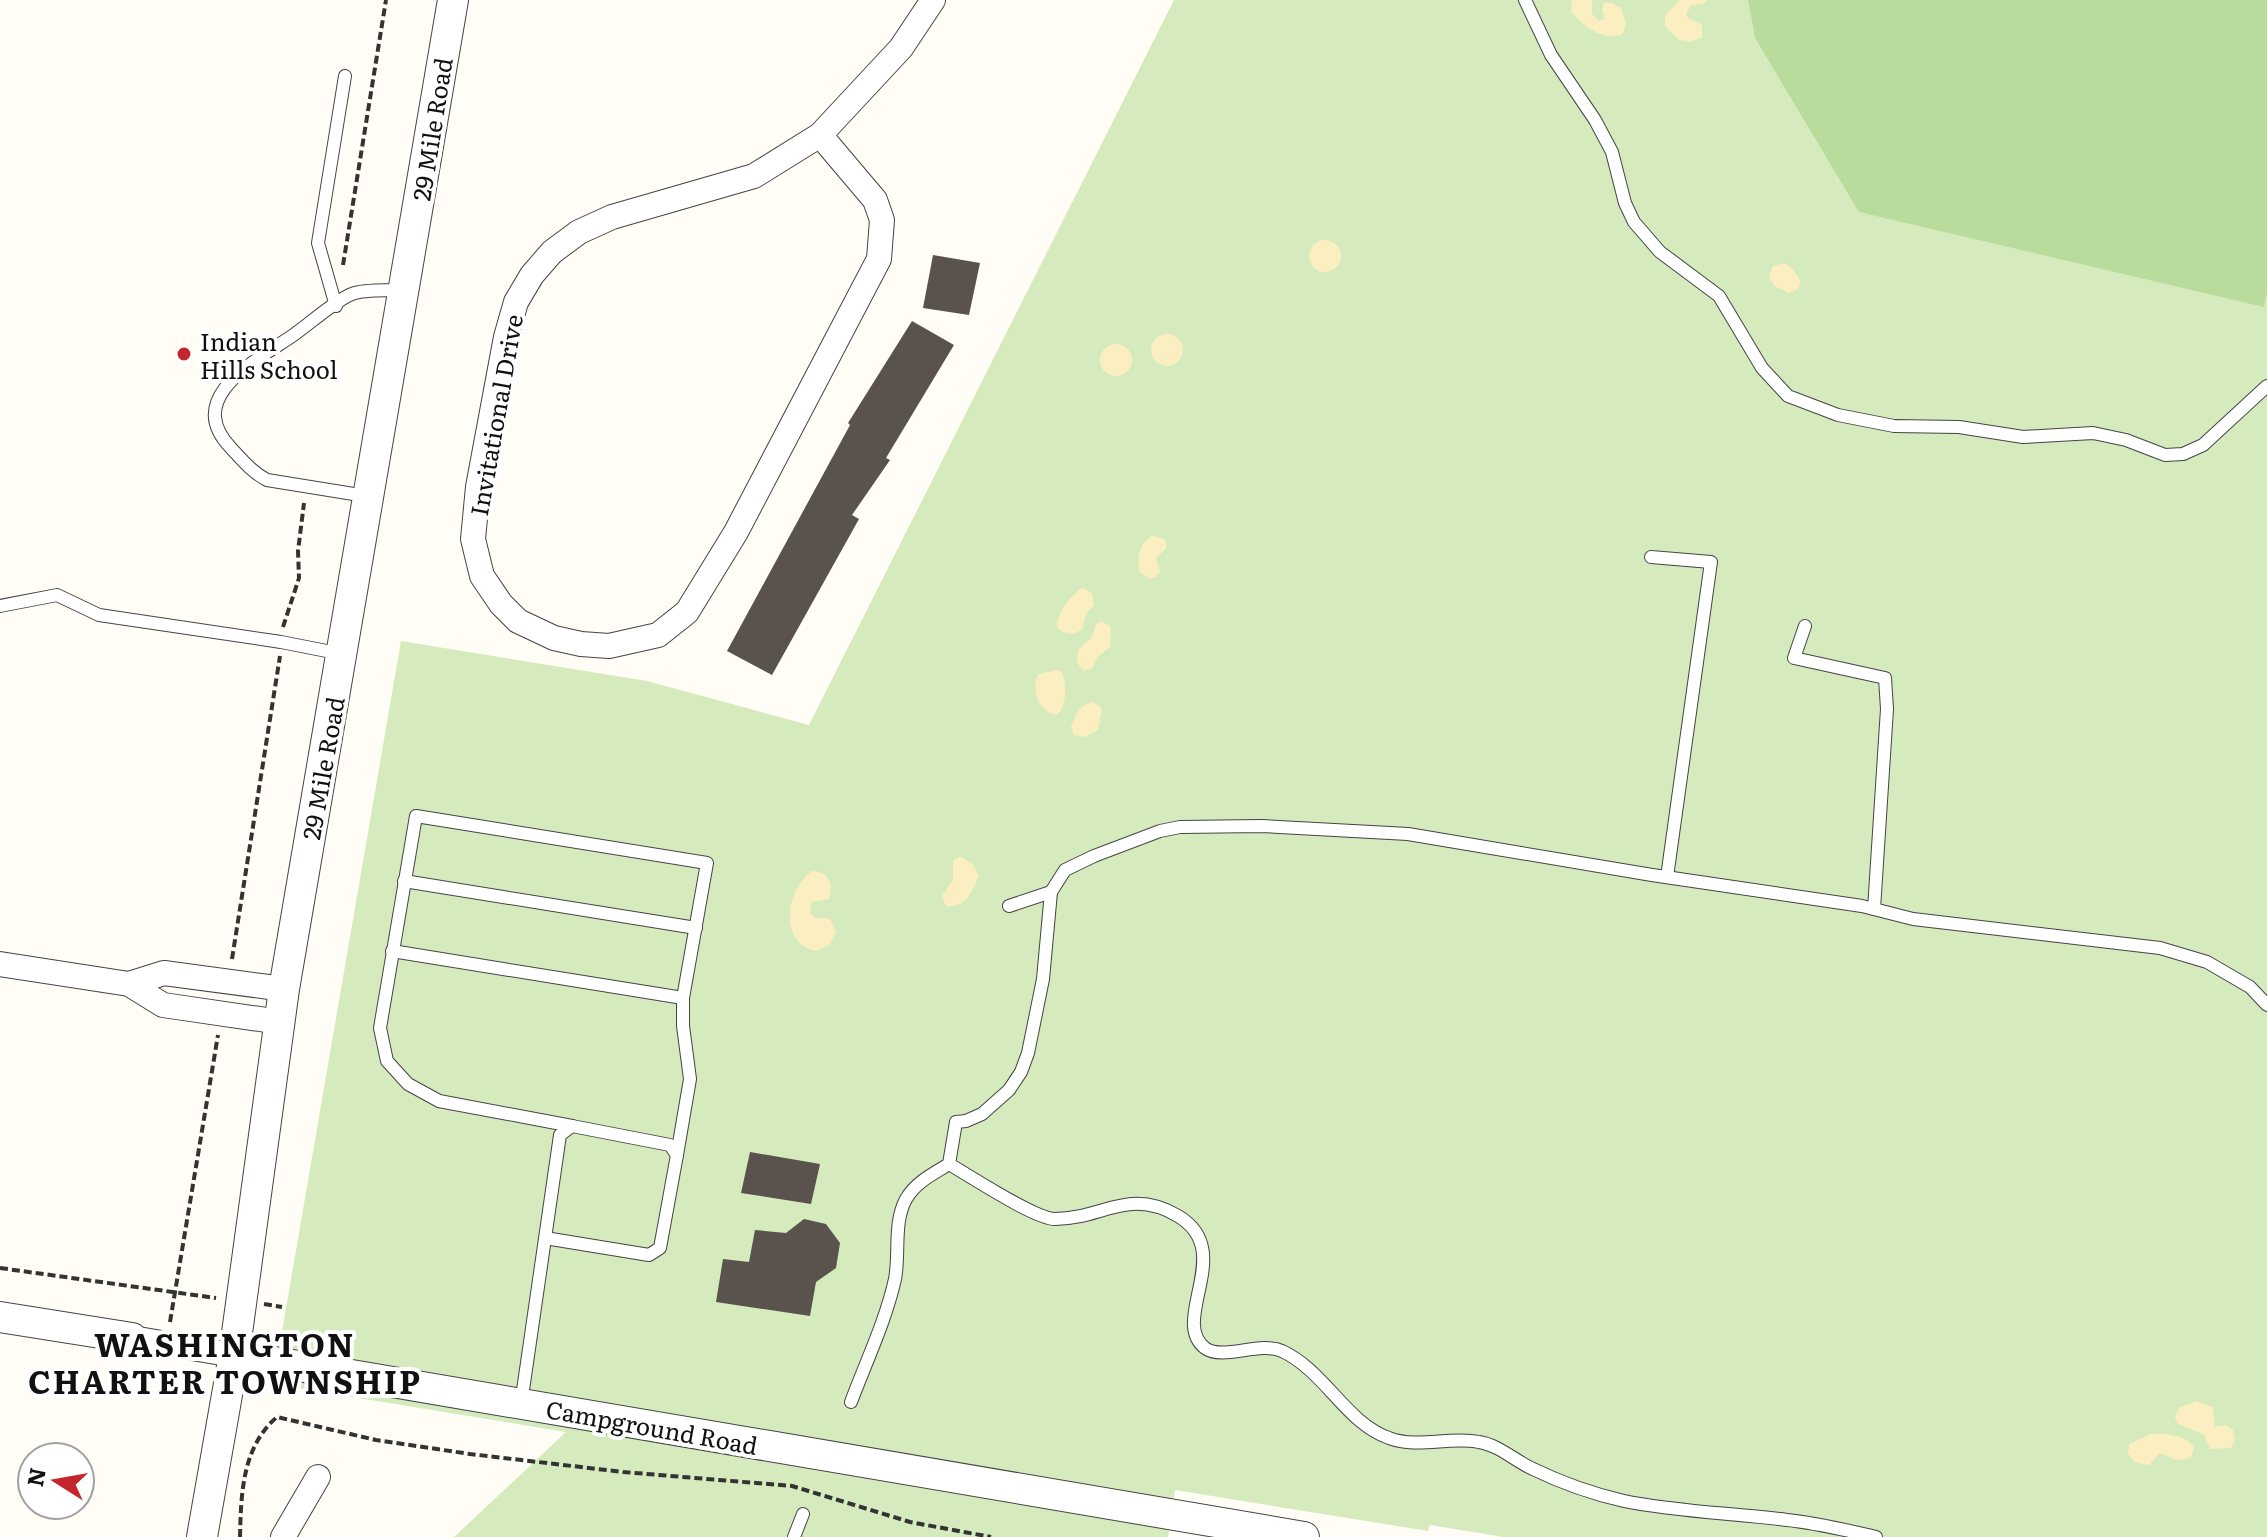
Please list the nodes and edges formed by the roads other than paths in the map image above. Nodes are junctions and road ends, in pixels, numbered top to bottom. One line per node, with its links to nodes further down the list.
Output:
1 (453, 0): 6 (street, 29 Mile Road)
2 (933, 0): 5 (street, Invitational Drive)
3 (1525, 0): 8 (lane)
4 (345, 76): 7 (lane)
5 (820, 135): 5 (street, Invitational Drive)
6 (404, 290): 7 (lane); 9 (street, 29 Mile Road)
7 (336, 306): 9 (lane)
8 (2267, 386)
9 (369, 496): 13 (street, 29 Mile Road)
10 (1651, 557): 14 (lane)
11 (0, 606): 13 (lane)
12 (1805, 626): 18 (lane)
13 (342, 654): 23 (street, 29 Mile Road)
14 (1667, 877): 16 (lane); 18 (lane)
15 (404, 881): 19 (lane); 19 (lane); 20 (lane)
16 (1051, 892): 17 (lane); 29 (lane)
17 (1009, 906)
18 (1874, 909): 25 (lane)
19 (696, 928): 24 (lane)
20 (392, 951): 24 (lane); 27 (lane)
21 (0, 964): 22 (street)
22 (129, 984): 23 (street); 26 (street)
23 (284, 989): 26 (street, 29 Mile Road)
24 (683, 998): 28 (lane)
25 (2267, 1005)
26 (280, 1022): 33 (street, 29 Mile Road)
27 (572, 1126): 28 (lane); 30 (lane)
28 (677, 1155): 30 (lane)
29 (949, 1164): 34 (lane); 44 (lane)
30 (545, 1238): 35 (lane)
31 (0, 1317): 32 (street, Campground Road)
32 (132, 1338): 33 (street, Campground Road)
33 (234, 1355): 35 (street, Campground Road); 40 (street, 29 Mile Road)
34 (851, 1402)
35 (521, 1404): 38 (street, Campground Road)
36 (318, 1477): 41 (street)
37 (803, 1514): 42 (lane)
38 (1212, 1529): 39 (street, Campground Road)
39 (1268, 1534): 43 (street, Campground Road)
40 (202, 1537)
41 (283, 1537)
42 (794, 1537)
43 (1304, 1537)
44 (1876, 1537)

